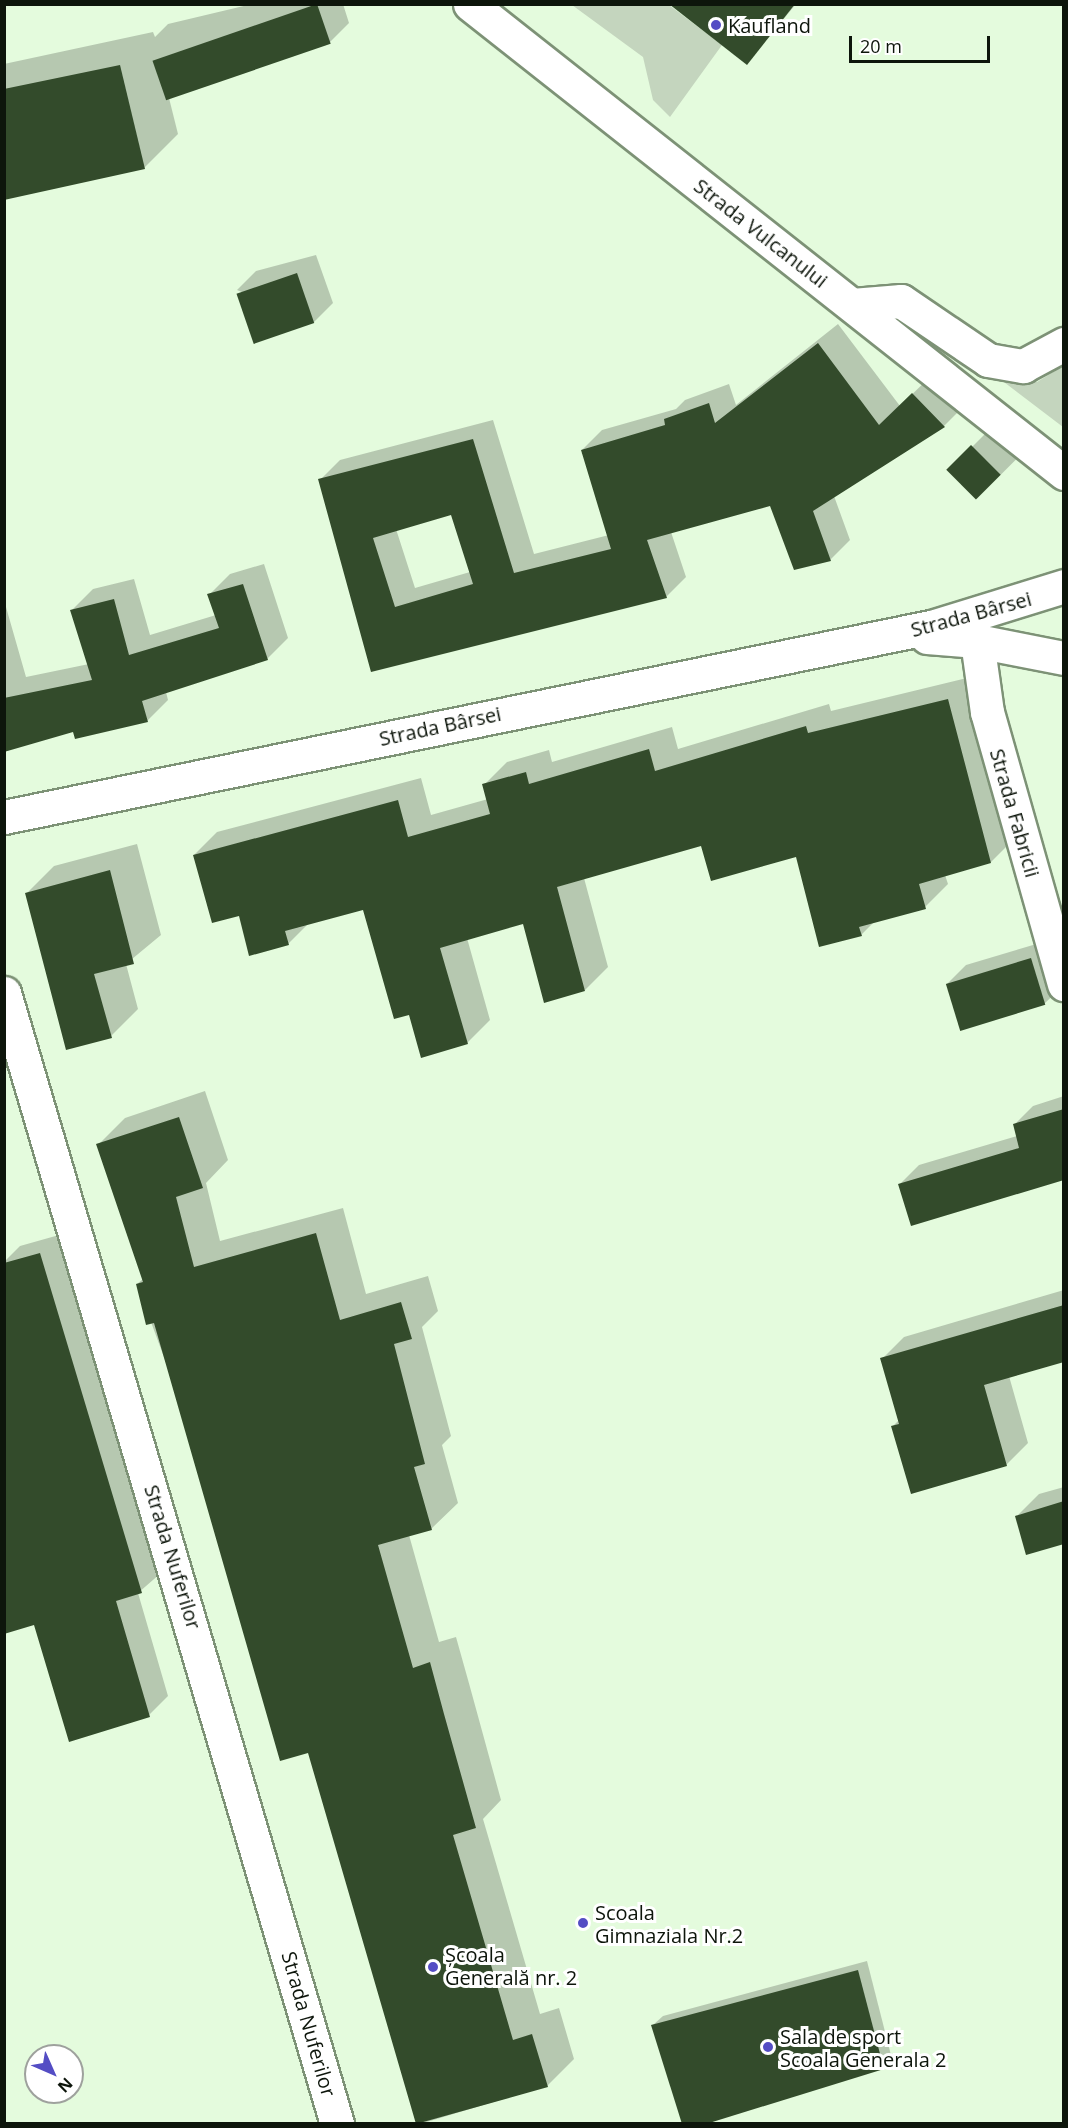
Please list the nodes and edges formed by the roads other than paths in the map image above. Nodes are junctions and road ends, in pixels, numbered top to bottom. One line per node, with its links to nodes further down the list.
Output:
1 (470, 4): 2 (main road, Strada Vulcanului)
2 (852, 305): 3 (main road); 4 (main road, Strada Vulcanului)
3 (1064, 344)
4 (1059, 473)
5 (1064, 586): 6 (main road, Strada Bârsei)
6 (877, 638): 7 (main road, Strada Bârsei); 9 (main road, Strada Bârsei)
7 (977, 641): 8 (main road, Strada Bârsei); 10 (main road, Strada Fabricii)
8 (1064, 658)
9 (4, 817)
10 (1064, 984)
11 (4, 993): 12 (main road, Strada Nuferilor)
12 (337, 2124)

